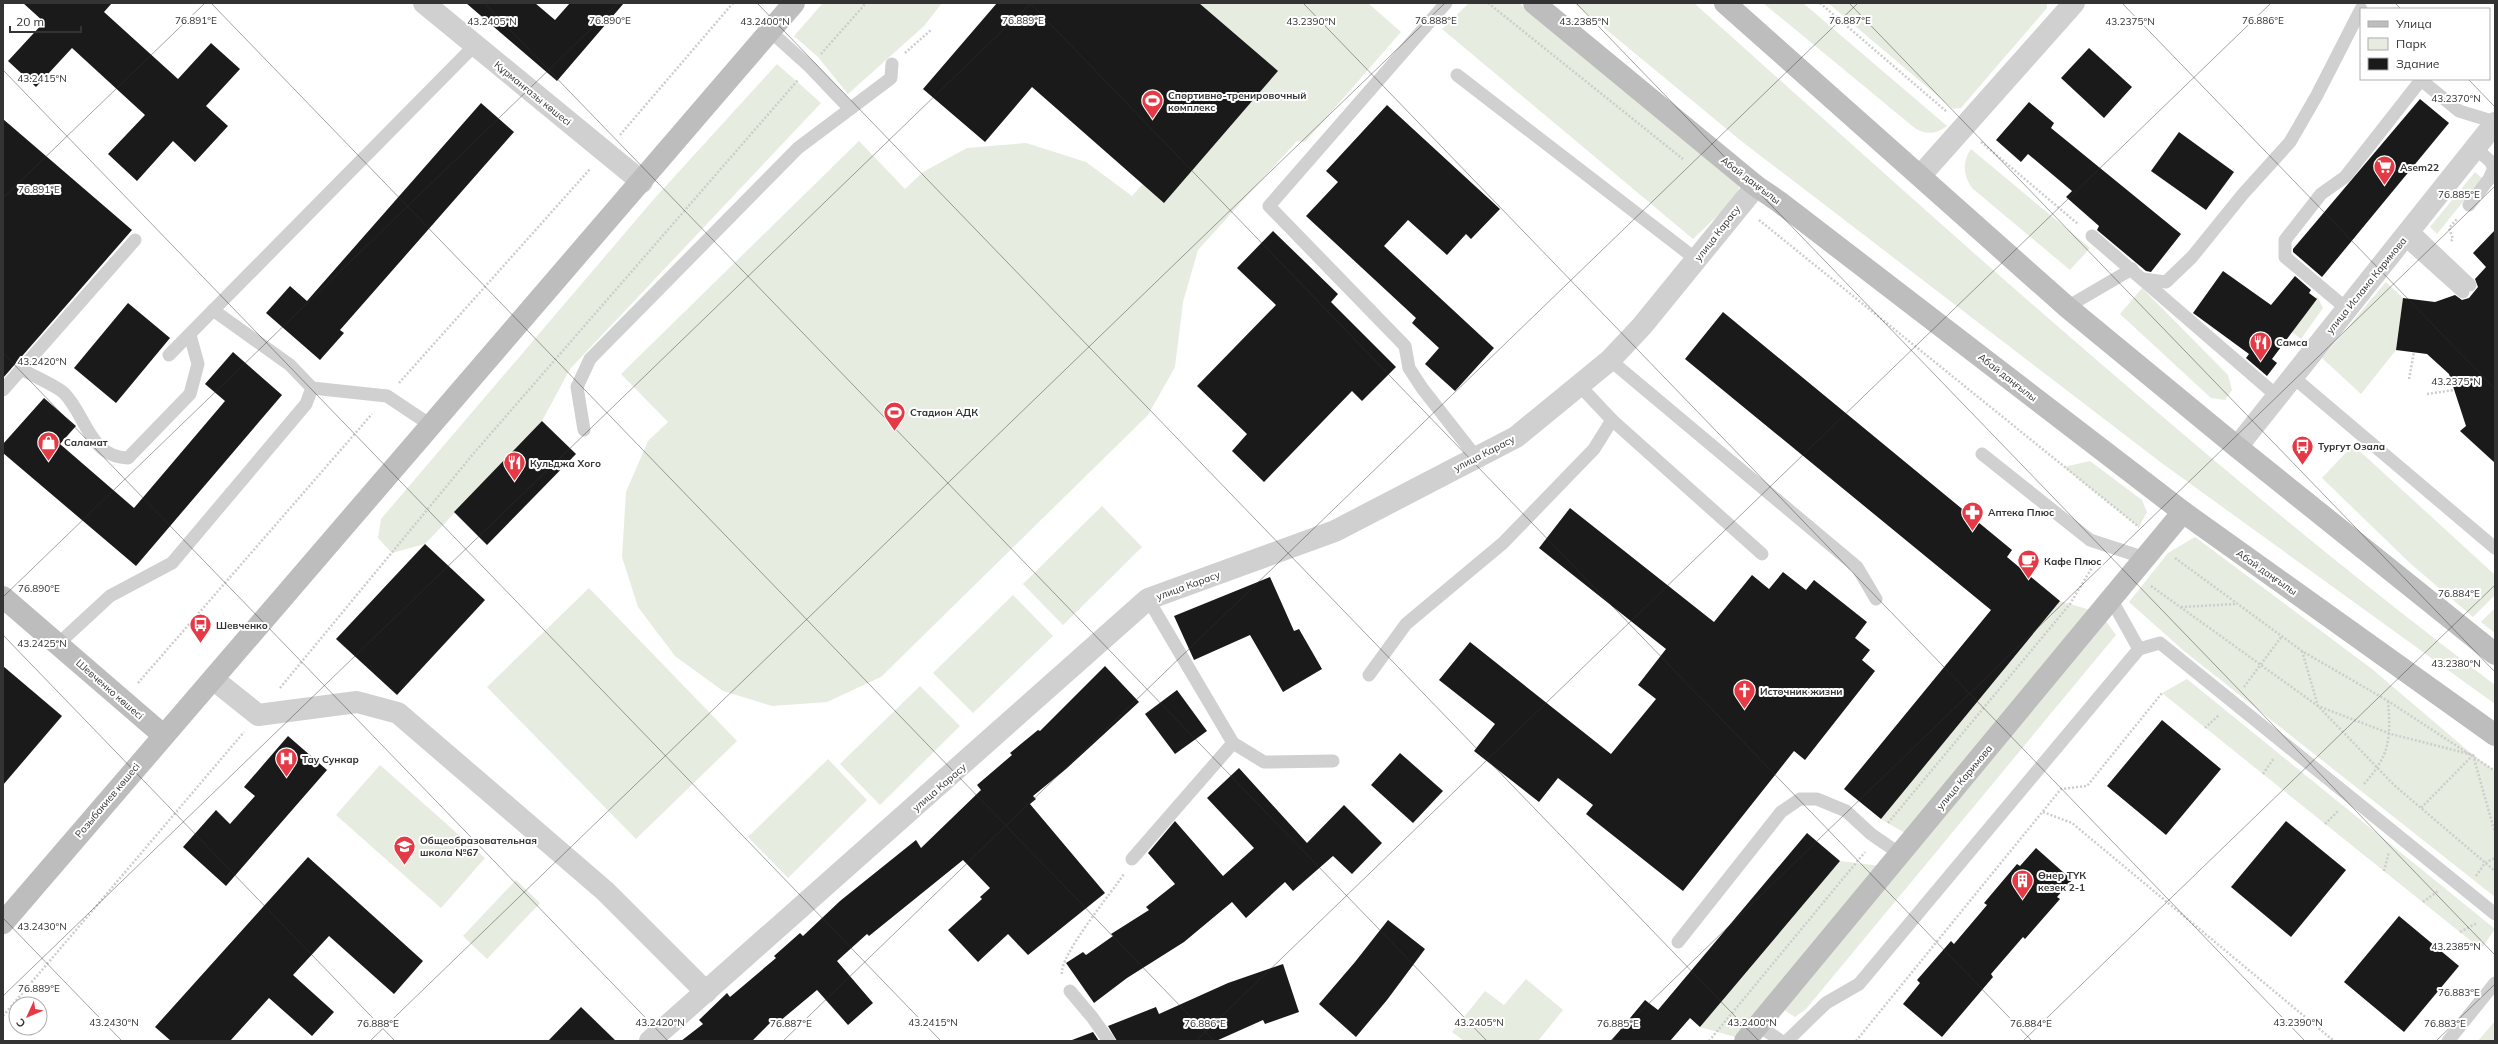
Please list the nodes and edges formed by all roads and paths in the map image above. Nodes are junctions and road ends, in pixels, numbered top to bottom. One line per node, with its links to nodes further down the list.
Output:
1 (424, 3): 14 (street, Құрманғазы көшесі)
2 (733, 3): 22 (path)
3 (794, 3): 13 (main road, Розыбакиев көшесі)
4 (866, 3): 16 (path)
5 (1446, 3): 61 (lane)
6 (1488, 3): 23 (path)
7 (1534, 3): 27 (main road, Абай даңғылы)
8 (1724, 3): 25 (main road)
9 (1820, 3): 20 (path)
10 (2074, 3): 20 (street)
11 (2360, 11): 37 (lane)
12 (930, 30): 15 (path)
13 (770, 31): 16 (lane); 26 (main road, Розыбакиев көшесі)
14 (475, 45): 22 (street, Құрманғазы көшесі); 41 (lane)
15 (892, 64): 18 (lane)
16 (810, 67): 18 (lane); 89 (path)
17 (1457, 75): 35 (lane)
18 (850, 109): 58 (lane)
19 (2495, 123): 21 (street, улица Ислама Каримова); 40 (lane)
20 (1965, 127): 25 (street); 32 (path)
21 (2475, 148): 24 (lane); 31 (street, улица Ислама Каримова)
22 (605, 152): 26 (street, Құрманғазы көшесі); 54 (path)
23 (1685, 160)
24 (2494, 167): 29 (lane)
25 (1920, 175): 39 (main road)
26 (642, 182): 57 (main road, Розыбакиев көшесі)
27 (1756, 186): 28 (street, улица Карасу); 62 (main road, Абай даңғылы)
28 (1740, 204): 35 (street, улица Карасу); 63 (path)
29 (2469, 205)
30 (2449, 228): 34 (path)
31 (2407, 233): 38 (lane); 40 (street, улица Ислама Каримова)
32 (2092, 236): 36 (lane)
33 (135, 240): 46 (lane)
34 (2447, 245)
35 (1697, 260): 45 (street, улица Карасу)
36 (2132, 269): 37 (lane); 39 (lane)
37 (2143, 279): 55 (lane)
38 (2466, 289)
39 (2067, 307): 59 (main road)
40 (2347, 309): 47 (street, улица Ислама Каримова)
41 (213, 310): 42 (lane); 50 (lane)
42 (190, 334): 44 (lane); 46 (lane)
43 (2414, 352): 48 (path)
44 (169, 355)
45 (1610, 360): 49 (street, улица Карасу); 72 (lane)
46 (21, 369): 51 (lane)
47 (2293, 377): 55 (street, улица Ислама Каримова); 65 (lane)
48 (2409, 379)
49 (1579, 385): 56 (lane); 61 (street, улица Карасу)
50 (312, 388): 54 (lane); 77 (lane)
51 (3, 390)
52 (2454, 390): 53 (path)
53 (2427, 394)
54 (387, 396): 57 (lane); 84 (path)
55 (2277, 396): 59 (street, улица Ислама Каримова)
56 (1612, 420): 67 (lane); 82 (lane)
57 (432, 426): 83 (main road, Розыбакиев көшесі)
58 (584, 430)
59 (2237, 448): 80 (main road)
60 (1982, 454): 64 (lane)
61 (1476, 457): 71 (street, улица Карасу)
62 (2183, 512): 68 (main road, улица Каримова); 91 (main road, Абай даңғылы)
63 (2139, 527)
64 (2106, 546): 68 (lane); 102 (path)
65 (2495, 548)
66 (2168, 553): 74 (path)
67 (1762, 554)
68 (2145, 558): 73 (main road, улица Каримова)
69 (2146, 582): 75 (path)
70 (3, 597): 77 (main road, Шевченко көшесі)
71 (1148, 599): 93 (lane); 114 (street, улица Карасу)
72 (1876, 599)
73 (2111, 599): 78 (lane); 103 (main road, улица Каримова)
74 (2237, 604): 75 (path); 76 (path)
75 (2181, 607): 81 (path)
76 (2282, 636): 79 (path); 81 (path)
77 (58, 644): 92 (main road, Шевченко көшесі)
78 (2139, 649): 98 (lane); 121 (lane)
79 (2302, 651): 87 (path); 88 (path)
80 (2495, 654)
81 (2261, 665): 85 (path); 88 (path)
82 (1369, 675)
83 (213, 678): 89 (street); 92 (main road, Розыбакиев көшесі)
84 (134, 688)
85 (2243, 688)
86 (2162, 693): 100 (path)
87 (2388, 701): 90 (path); 94 (path)
88 (2318, 706): 90 (path); 96 (path)
89 (258, 715): 114 (street); 115 (path)
90 (2391, 734): 94 (path); 96 (path)
91 (2495, 734)
92 (163, 735): 110 (main road, Розыбакиев көшесі)
93 (1233, 743): 95 (lane); 105 (lane)
94 (2473, 755): 97 (path); 99 (path); 101 (path)
95 (1333, 761)
96 (2378, 768): 98 (path); 99 (path)
97 (2495, 771)
98 (2351, 798): 109 (lane)
99 (2421, 808): 106 (path)
100 (2043, 812): 122 (path); 123 (path)
101 (2495, 833)
102 (1876, 838): 103 (lane); 111 (lane); 119 (path)
103 (1900, 854): 116 (main road, улица Каримова)
104 (2495, 858): 106 (path)
105 (1132, 859): 113 (path)
106 (2485, 863): 107 (path); 108 (path)
107 (2495, 871)
108 (2473, 880)
109 (2495, 914)
110 (3, 923)
111 (1678, 942)
112 (2495, 983): 124 (lane)
113 (1070, 991): 118 (lane)
114 (706, 992): 117 (street, улица Карасу)
115 (3, 1016)
116 (1751, 1033): 120 (lane)
117 (650, 1041)
118 (1109, 1041)
119 (1709, 1041)
120 (1781, 1041)
121 (1787, 1041)
122 (1856, 1041)
123 (2334, 1041)
124 (2448, 1041)

